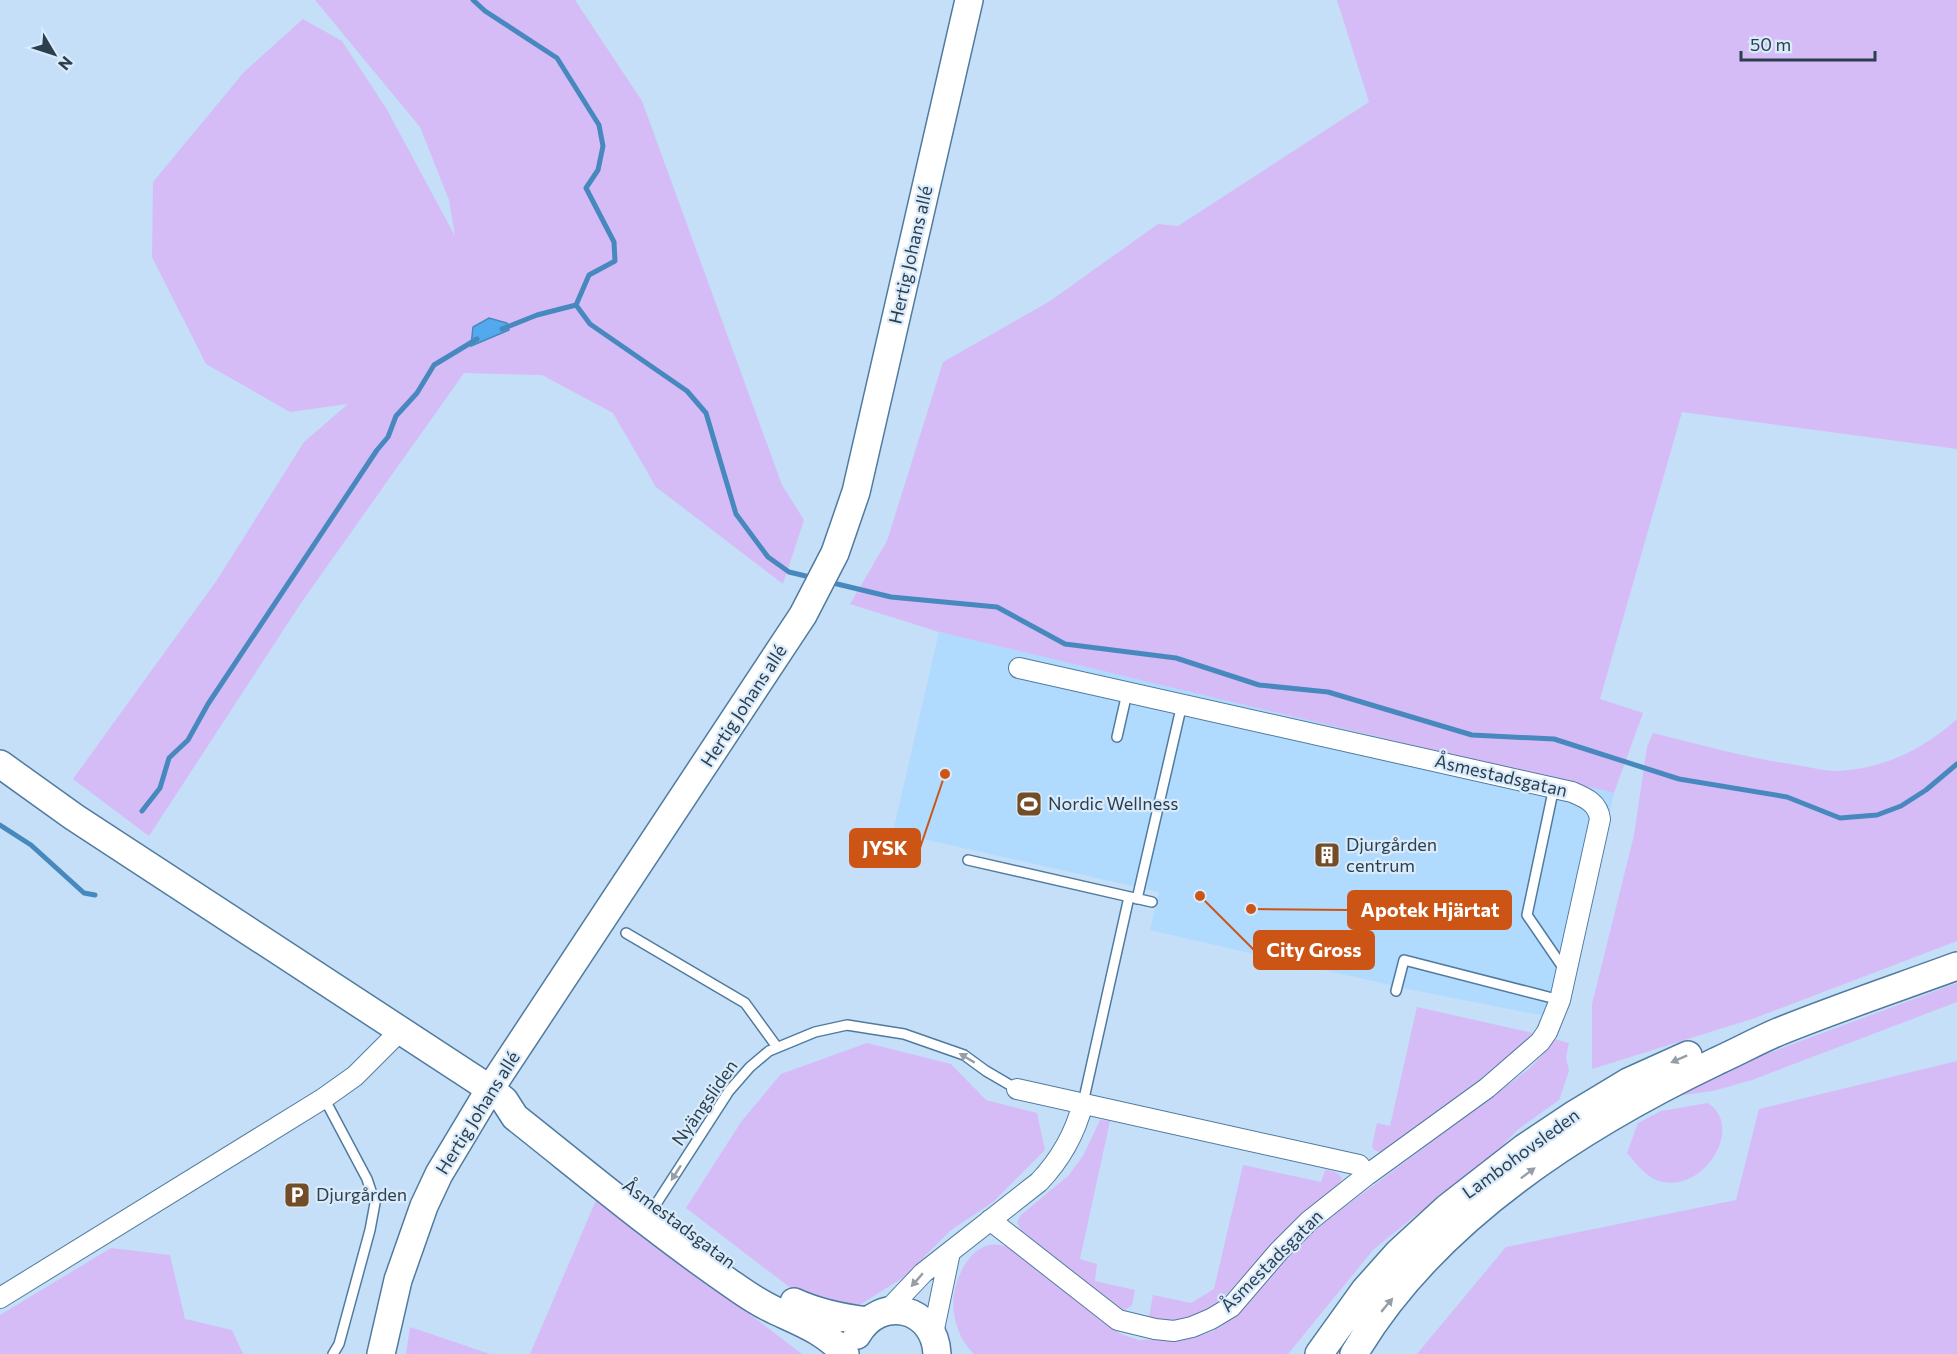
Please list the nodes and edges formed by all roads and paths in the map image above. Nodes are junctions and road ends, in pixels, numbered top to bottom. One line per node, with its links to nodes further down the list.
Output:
1 (969, 0): 20 (street, Hertig Johans allé)
2 (1020, 668): 3 (street, Åsmestadsgatan)
3 (1128, 693): 4 (street, Åsmestadsgatan); 5 (lane)
4 (1182, 704): 7 (street, Åsmestadsgatan); 9 (lane)
5 (1117, 737)
6 (0, 764): 16 (street, Åsmestadsgatan)
7 (1554, 788): 13 (lane); 13 (street, Åsmestadsgatan)
8 (968, 860): 9 (lane)
9 (1133, 898): 10 (lane); 22 (lane)
10 (1152, 902)
11 (626, 933): 18 (lane)
12 (1957, 966): 17 (street, Lambohovsleden)
13 (1566, 971): 15 (street, Åsmestadsgatan)
14 (1396, 991): 15 (lane)
15 (1560, 1000): 23 (street, Åsmestadsgatan)
16 (400, 1030): 20 (street, Åsmestadsgatan); 21 (street)
17 (1776, 1033): 29 (street, Lambohovsleden, one-way to 29); 37 (street, Lambohovsleden, one-way to 17)
18 (777, 1047): 19 (lane, Nyängsliden, one-way to 18); 24 (lane, Nyängsliden, one-way to 24)
19 (1017, 1089): 22 (street)
20 (497, 1095): 24 (street, Åsmestadsgatan); 32 (street, Hertig Johans allé)
21 (324, 1098): 27 (street); 31 (lane)
22 (1083, 1103): 23 (street); 25 (street)
23 (1367, 1175): 25 (street, Åsmestadsgatan)
24 (650, 1214): 28 (street, Åsmestadsgatan); 33 (street, Åsmestadsgatan)
25 (990, 1220): 26 (street)
26 (950, 1252): 28 (street, one-way to 28); 30 (street)
27 (0, 1298)
28 (878, 1316): 30 (street, Åsmestadsgatan); 34 (street)
29 (1334, 1331): 35 (street); 36 (street, Lambohovsleden)
30 (940, 1345)
31 (333, 1354)
32 (381, 1354)
33 (845, 1354)
34 (854, 1354)
35 (1308, 1354)
36 (1319, 1354)
37 (1354, 1354)

